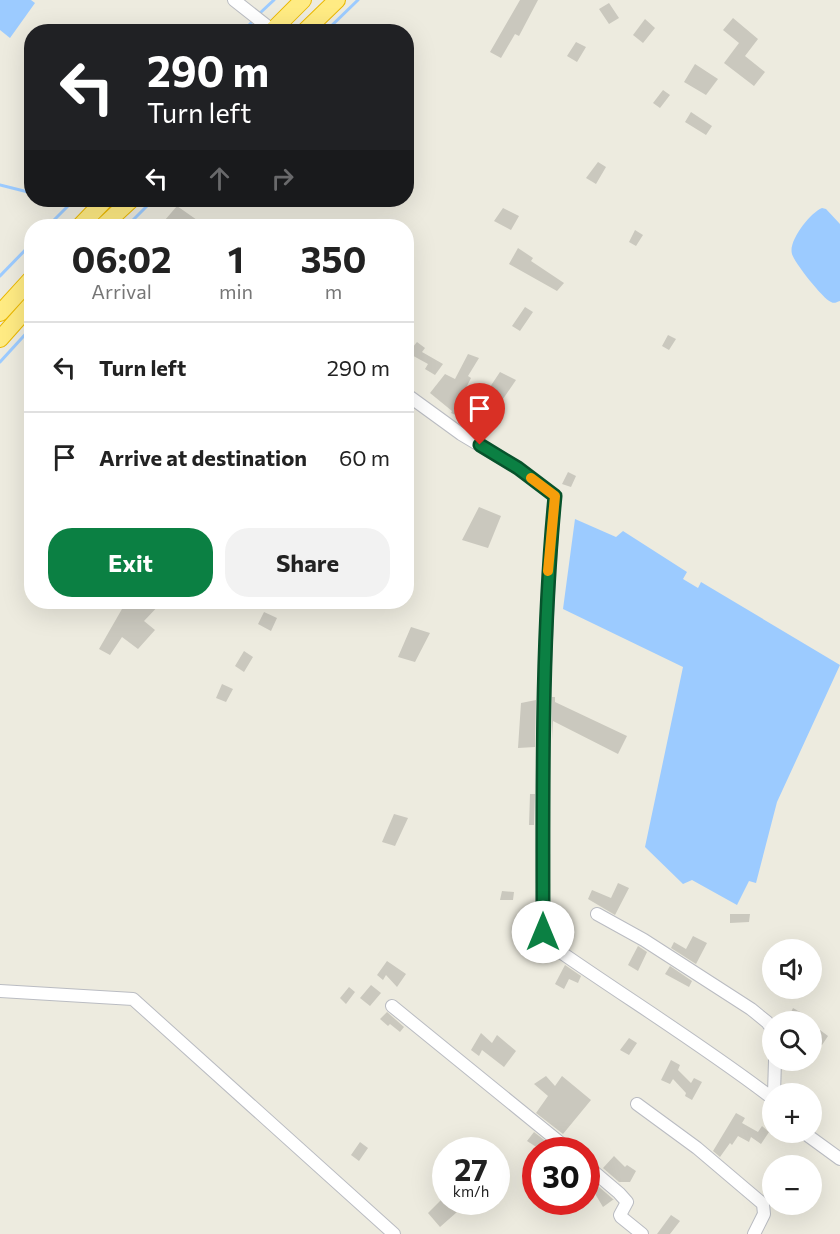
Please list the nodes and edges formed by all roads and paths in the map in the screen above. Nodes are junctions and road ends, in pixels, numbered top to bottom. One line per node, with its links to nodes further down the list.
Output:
1 (234, 0): 4 (street)
2 (303, 0): 5 (highway)
3 (337, 0): 6 (highway)
4 (263, 24)
5 (279, 24)
6 (312, 24)
7 (98, 207): 9 (highway)
8 (123, 207): 10 (highway)
9 (87, 219)
10 (110, 219)
11 (24, 287): 13 (highway)
12 (24, 312): 14 (highway)
13 (0, 313)
14 (0, 339)
15 (414, 400): 20 (street)
16 (597, 914): 19 (street)
17 (0, 991): 26 (street)
18 (392, 1006): 22 (street)
19 (762, 1018)
20 (762, 1091)
21 (637, 1104): 28 (street)
22 (553, 1137)
23 (818, 1143): 24 (street)
24 (840, 1159)
25 (600, 1177): 27 (street)
26 (394, 1234)
27 (642, 1234)
28 (754, 1234)

